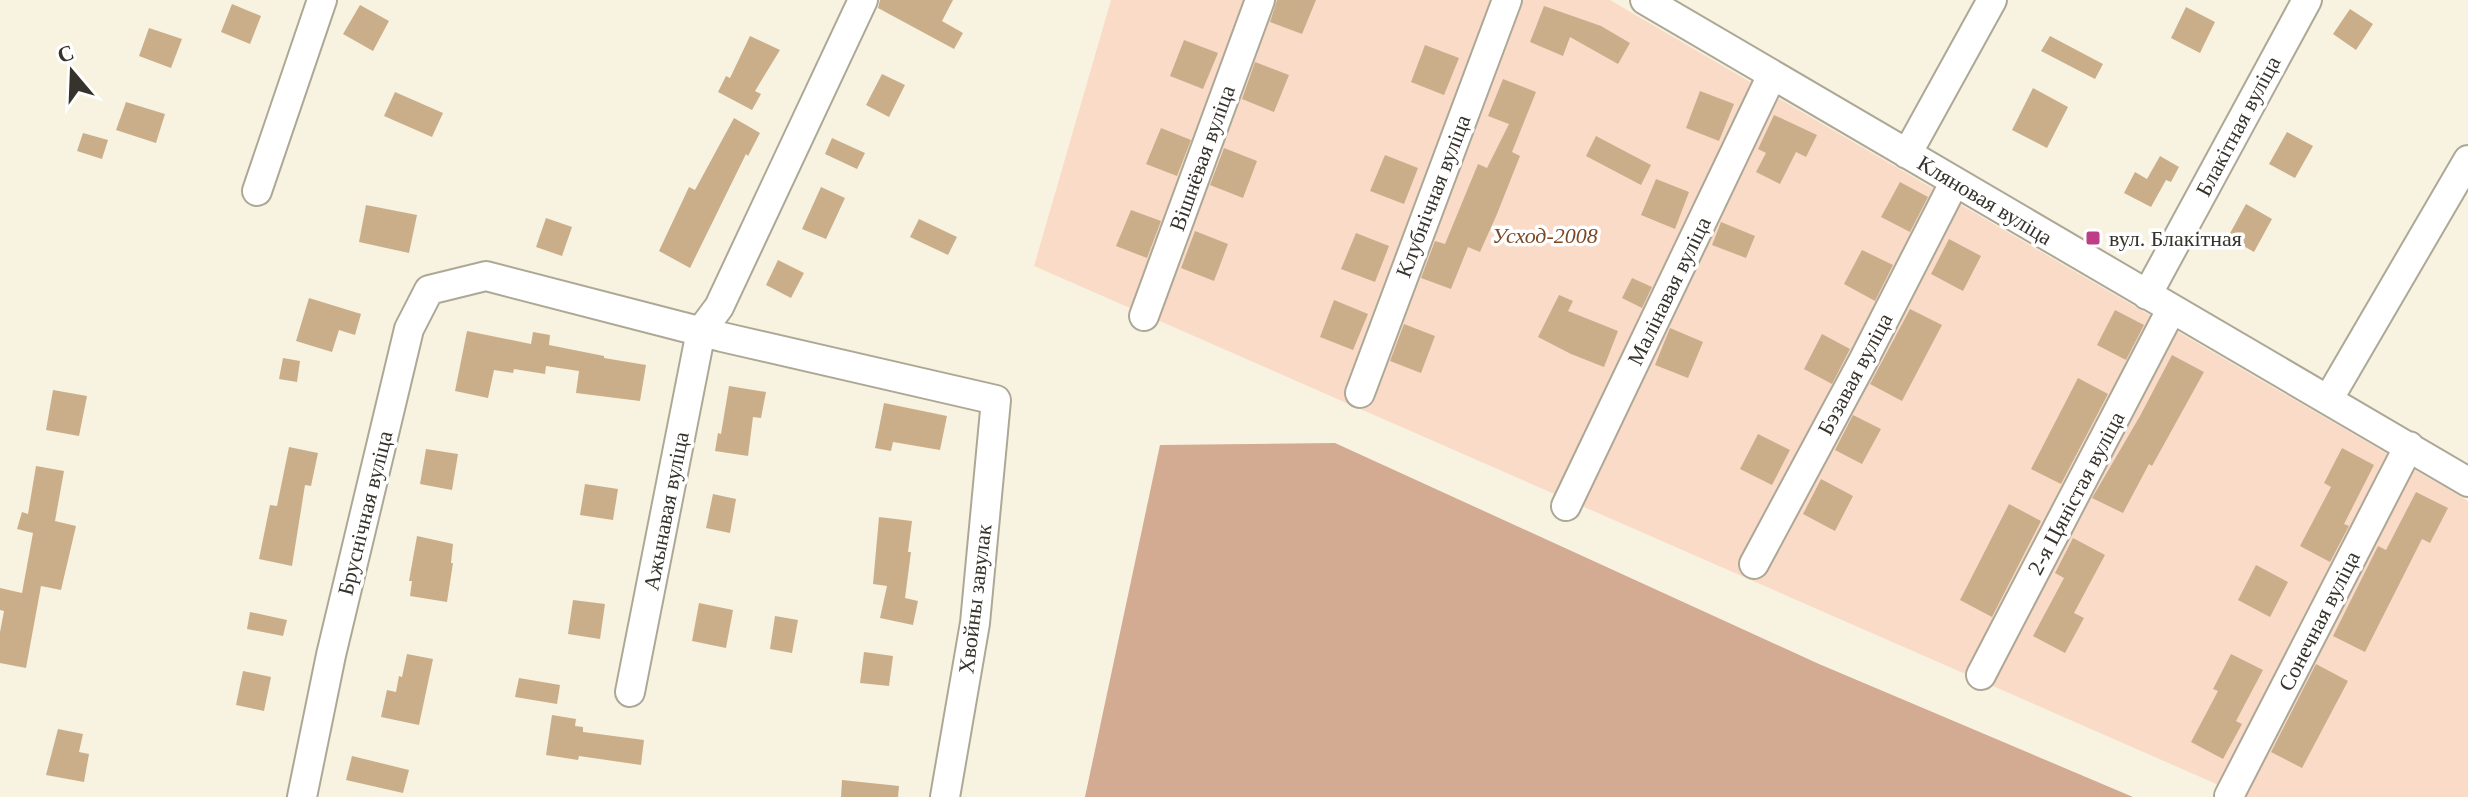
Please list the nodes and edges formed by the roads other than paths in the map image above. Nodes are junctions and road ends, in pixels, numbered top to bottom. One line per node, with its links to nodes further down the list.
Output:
1 (322, 0): 12 (street)
2 (863, 0): 16 (street)
3 (1260, 0): 15 (street, Вішнёвая вуліца)
4 (1507, 0): 17 (street, Клубнічная вуліца)
5 (1992, 0): 9 (street)
6 (2307, 0): 13 (street, Блакітная вуліца)
7 (1656, 3): 8 (street, Кляновая вуліца)
8 (1772, 75): 9 (street, Кляновая вуліца); 21 (street, Малінавая вуліца)
9 (1907, 154): 11 (street, Кляновая вуліца)
10 (2468, 160): 18 (street)
11 (1954, 183): 13 (street, Кляновая вуліца); 22 (street, Бэзавая вуліца)
12 (257, 191)
13 (2147, 295): 14 (street, Кляновая вуліца)
14 (2171, 310): 18 (street, Кляновая вуліца); 23 (street, 2-я Цяністая вуліца)
15 (1144, 316)
16 (701, 331): 24 (street, Ажынавая вуліца); 26 (street, Бруснічная вуліца); 27 (street, Хвойны завулак)
17 (1360, 393)
18 (2328, 400): 19 (street, Кляновая вуліца)
19 (2409, 446): 20 (street, Кляновая вуліца); 25 (street, Сонечная вуліца)
20 (2468, 482)
21 (1566, 506)
22 (1754, 564)
23 (1981, 675)
24 (630, 692)
25 (2229, 796)
26 (302, 797)
27 (945, 797)

